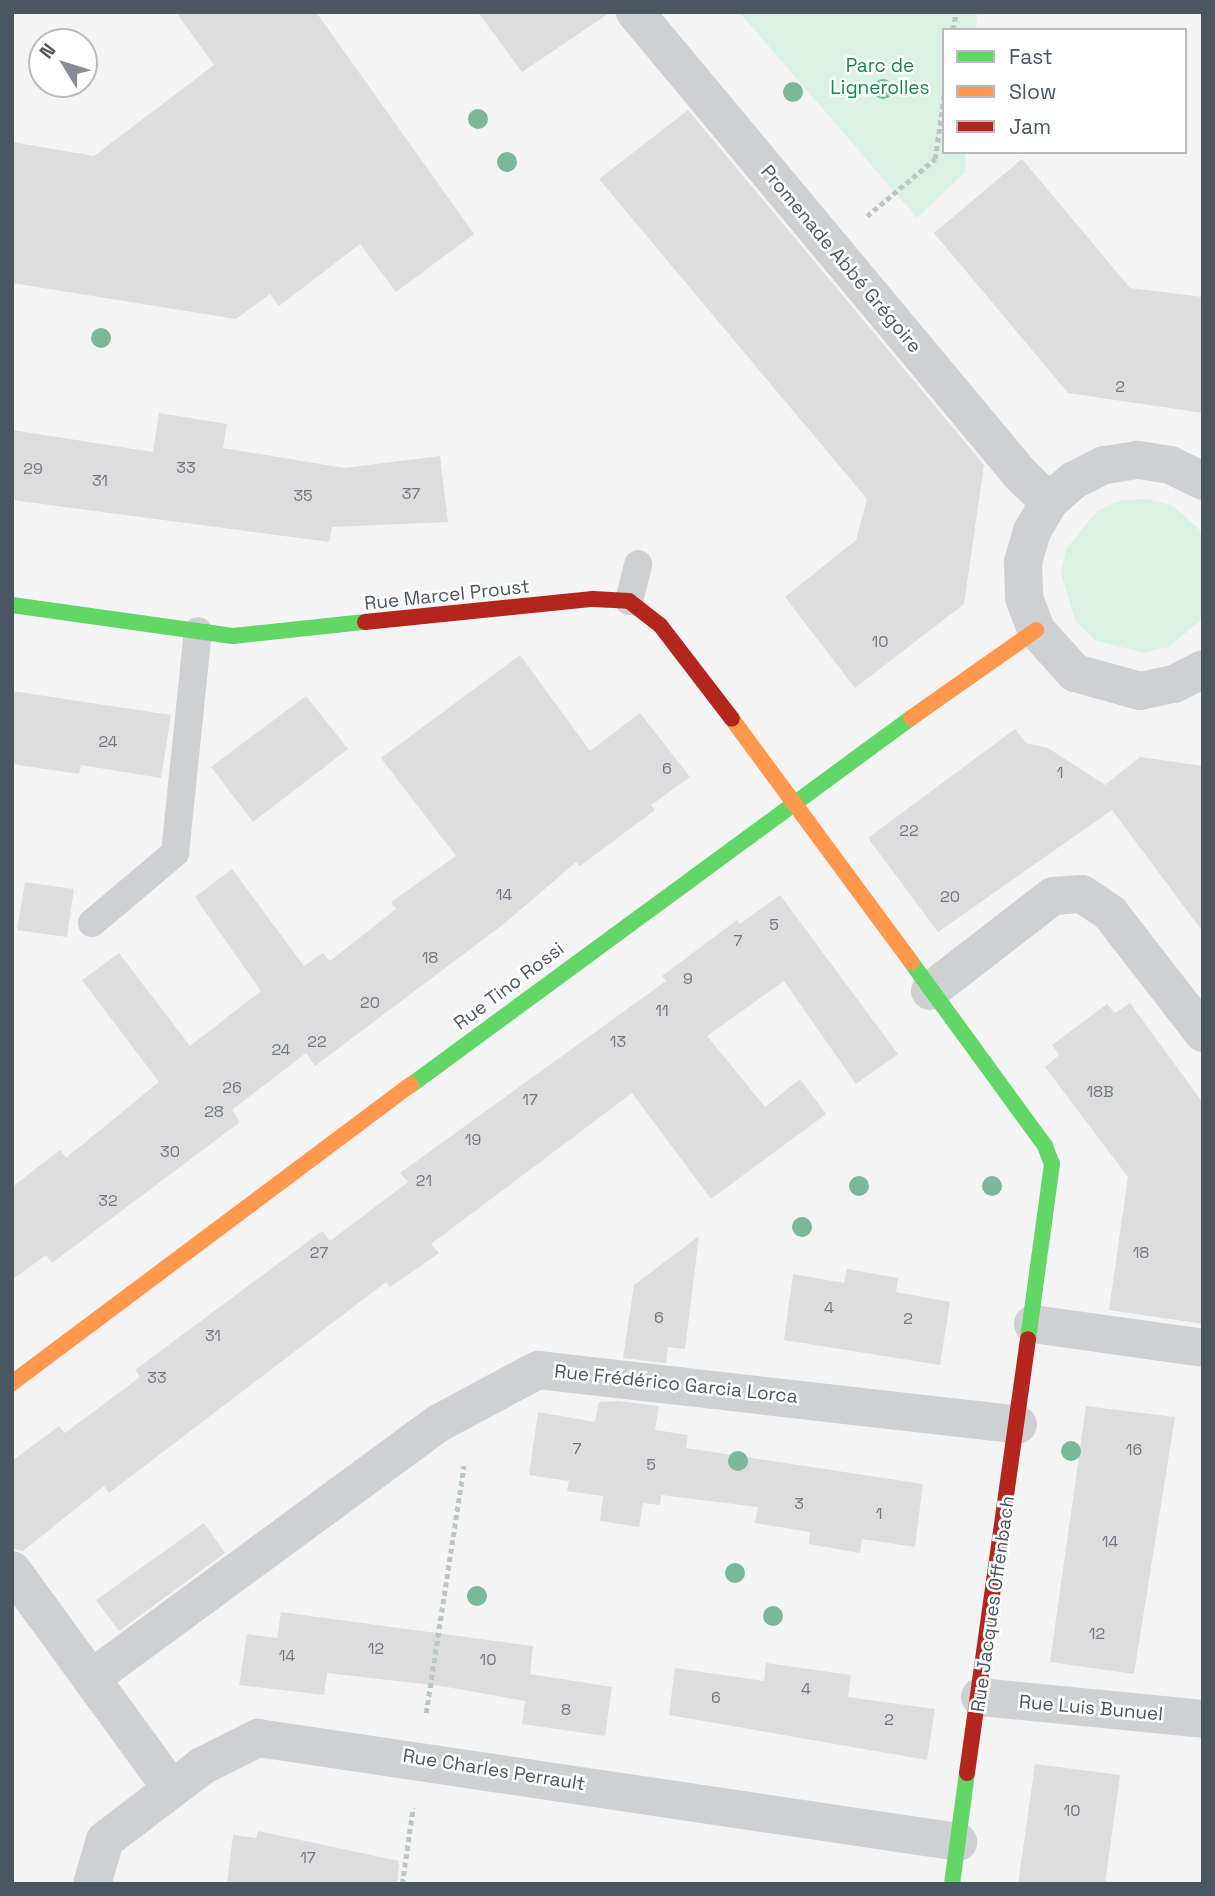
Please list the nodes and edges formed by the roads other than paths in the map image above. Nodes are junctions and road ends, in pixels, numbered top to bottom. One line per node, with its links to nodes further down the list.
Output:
1 (635, 12): 3 (street, Promenade Abbé Grégoire)
2 (1203, 481): 3 (street)
3 (1049, 502): 7 (street)
4 (638, 564): 5 (lane)
5 (629, 601): 8 (street, Rue Marcel Proust); 10 (street)
6 (12, 605): 8 (street, Rue Marcel Proust)
7 (1035, 630): 9 (street); 10 (street, Rue Tino Rossi)
8 (198, 631): 11 (lane)
9 (1203, 669)
10 (794, 801): 12 (street, Rue Jacques Offenbach); 16 (street, Rue Tino Rossi)
11 (92, 923)
12 (930, 991): 13 (street); 14 (street, Rue Jacques Offenbach)
13 (1203, 1033)
14 (1033, 1324): 15 (street); 17 (street, Rue Jacques Offenbach)
15 (1203, 1348)
16 (12, 1383)
17 (1018, 1425): 19 (street, Rue Frédérico Garcia Lorca); 20 (street, Rue Jacques Offenbach)
18 (12, 1570): 19 (street)
19 (93, 1678): 22 (street)
20 (979, 1698): 21 (street, Rue Luis Bunuel); 23 (street, Rue Jacques Offenbach)
21 (1203, 1718)
22 (171, 1788): 23 (street, Rue Charles Perrault); 24 (street, Rue Charles Perrault)
23 (958, 1842): 25 (street, Rue Jacques Offenbach)
24 (92, 1884)
25 (953, 1884)

